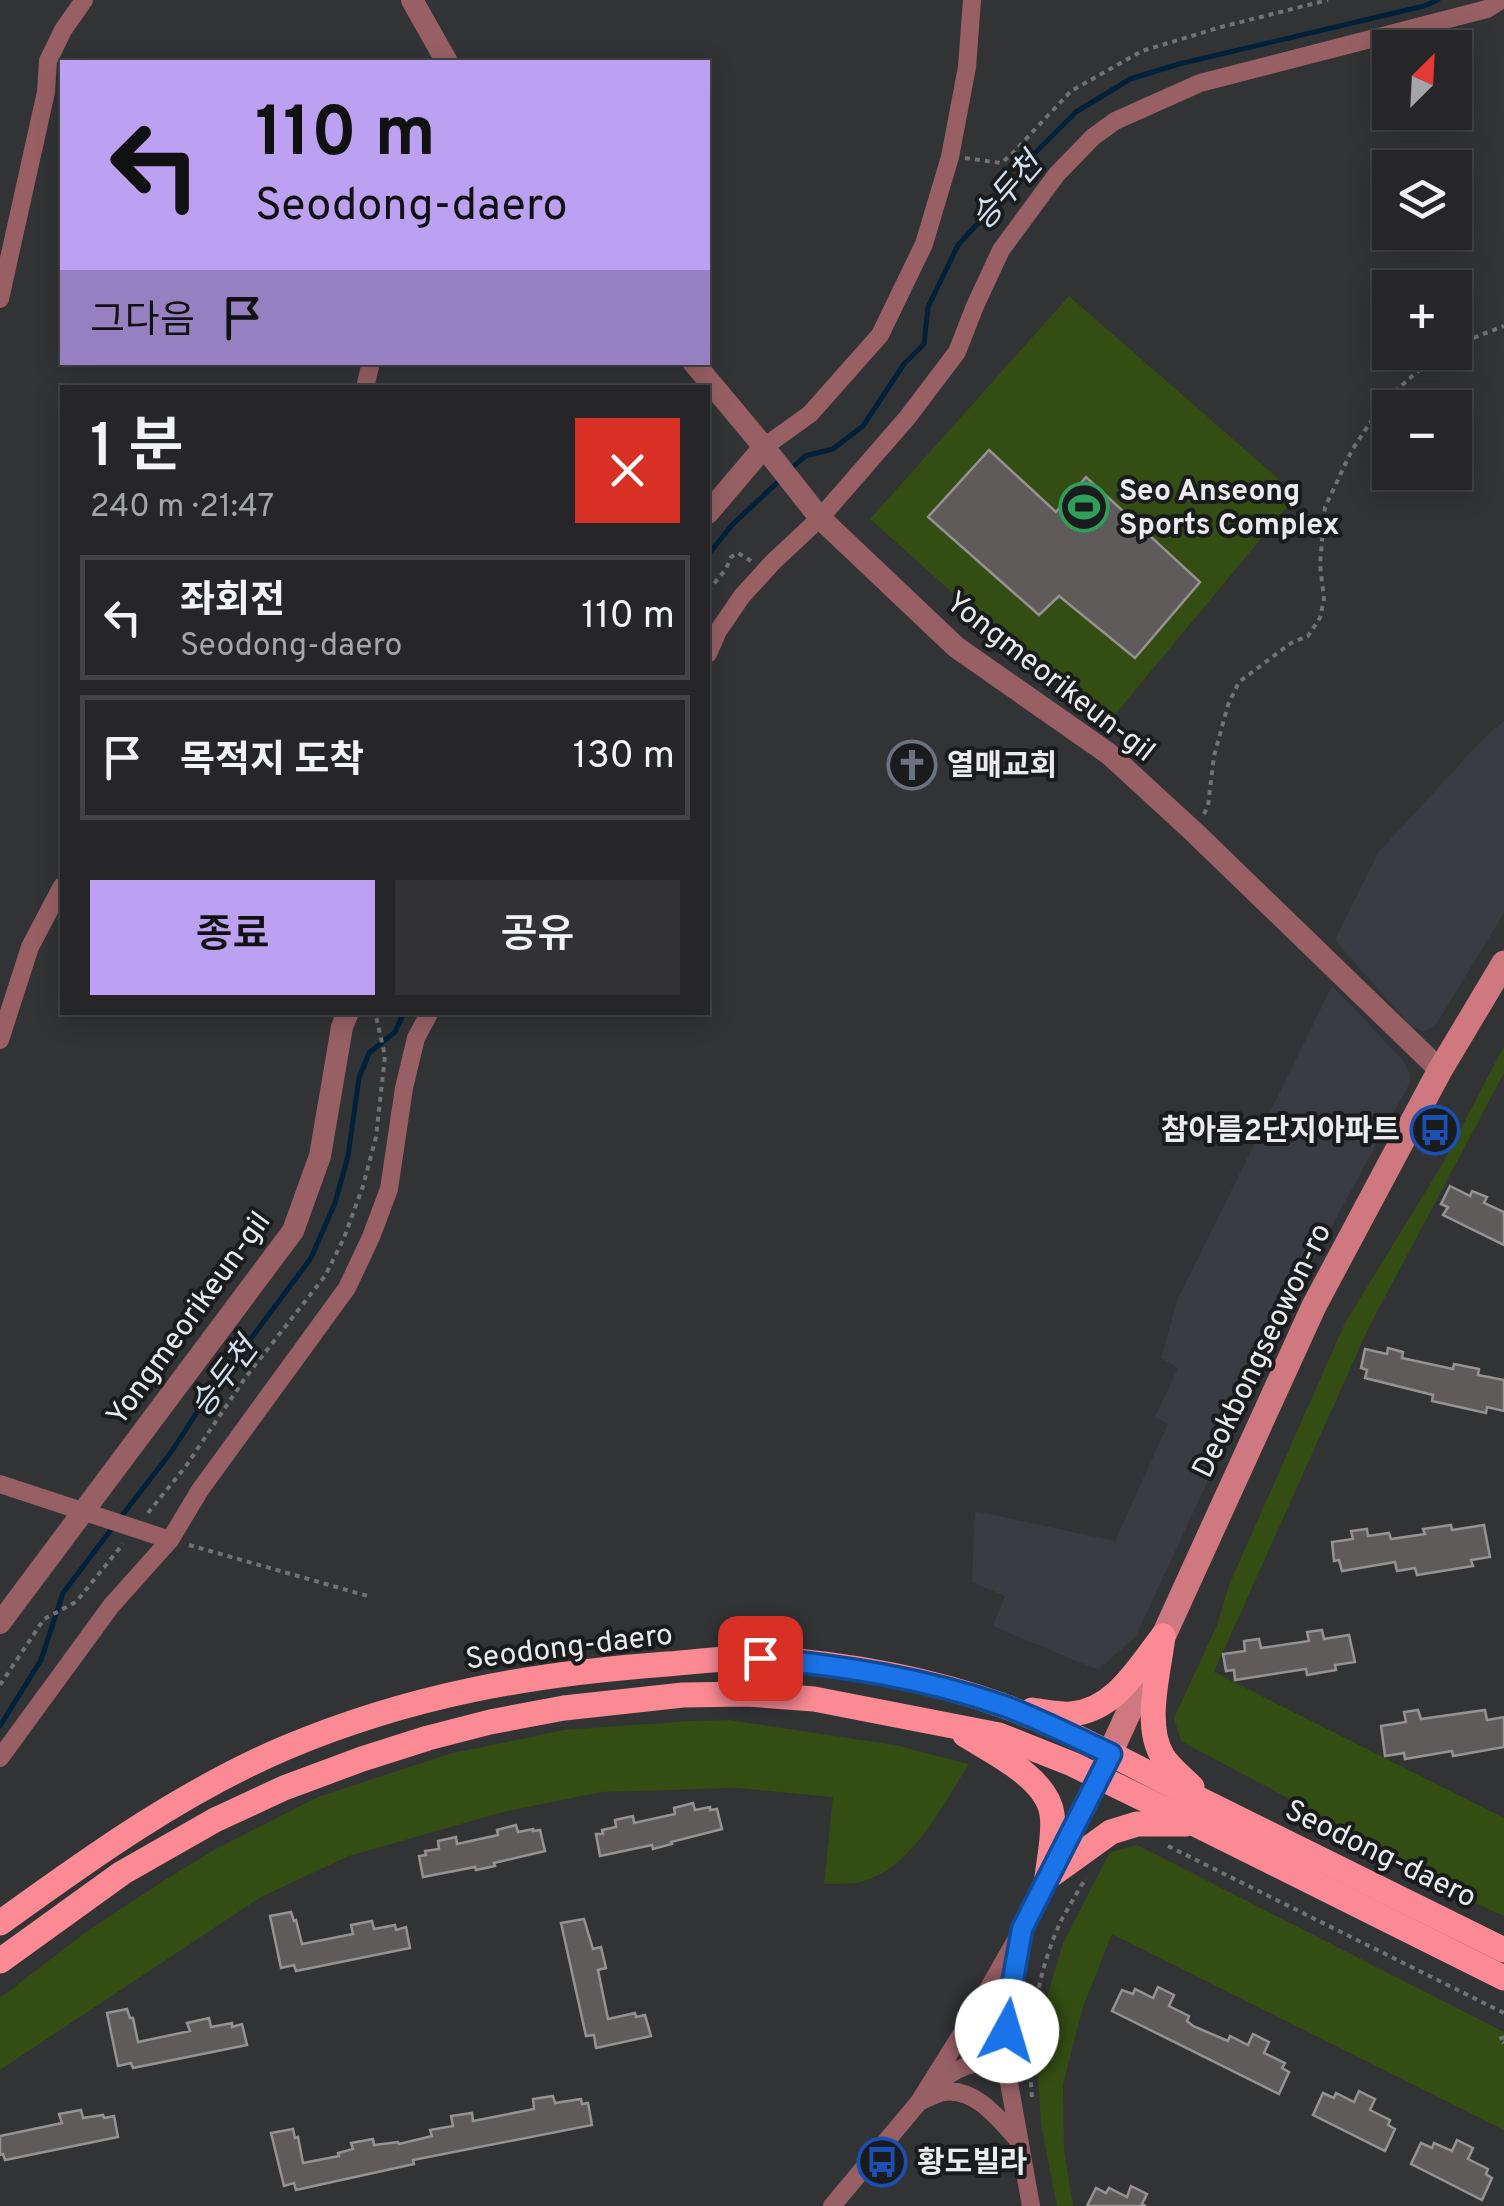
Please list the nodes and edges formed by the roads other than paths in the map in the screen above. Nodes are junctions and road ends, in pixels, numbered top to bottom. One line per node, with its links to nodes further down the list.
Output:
1 (84, 0): 6 (street)
2 (412, 0): 5 (street)
3 (972, 0): 8 (street)
4 (1501, 0): 10 (street)
5 (446, 60)
6 (0, 299)
7 (694, 365): 8 (street, Yongmeorikeun-gil)
8 (770, 456): 9 (street); 10 (street, Yongmeorikeun-gil)
9 (710, 510)
10 (816, 514): 11 (street); 17 (street, Yongmeorikeun-gil)
11 (710, 649)
12 (60, 890): 16 (street)
13 (1504, 964): 17 (main road, Deokbongseowon-ro)
14 (347, 1015): 19 (street, Yongmeorikeun-gil)
15 (428, 1015): 20 (street)
16 (0, 1040)
17 (1440, 1070): 22 (main road, Deokbongseowon-ro)
18 (0, 1484): 19 (street)
19 (94, 1514): 20 (street); 21 (street, Yongmeorikeun-gil)
20 (155, 1533): 26 (street)
21 (0, 1624)
22 (1163, 1636): 23 (main road); 25 (main road, Deokbongseowon-ro); 28 (main road)
23 (1006, 1707): 25 (main road, Seodong-daero); 30 (main road, Seodong-daero)
24 (948, 1724): 27 (main road, Seodong-daero); 29 (main road); 33 (main road, Seodong-daero)
25 (1111, 1754): 27 (main road, Deokbongseowon-ro); 28 (main road, Seodong-daero)
26 (0, 1758)
27 (1099, 1778): 28 (main road, Seodong-daero); 29 (street)
28 (1202, 1814): 29 (main road); 32 (main road, Seodong-daero); 34 (main road, Seodong-daero)
29 (1047, 1878): 31 (street)
30 (0, 1923)
31 (1022, 1929): 35 (street); 36 (street)
32 (1504, 1950)
33 (0, 1960)
34 (1504, 1978)
35 (1005, 2060): 36 (street); 37 (street)
36 (919, 2102): 37 (street); 38 (street)
37 (1018, 2140): 39 (street)
38 (832, 2206)
39 (1031, 2206)

